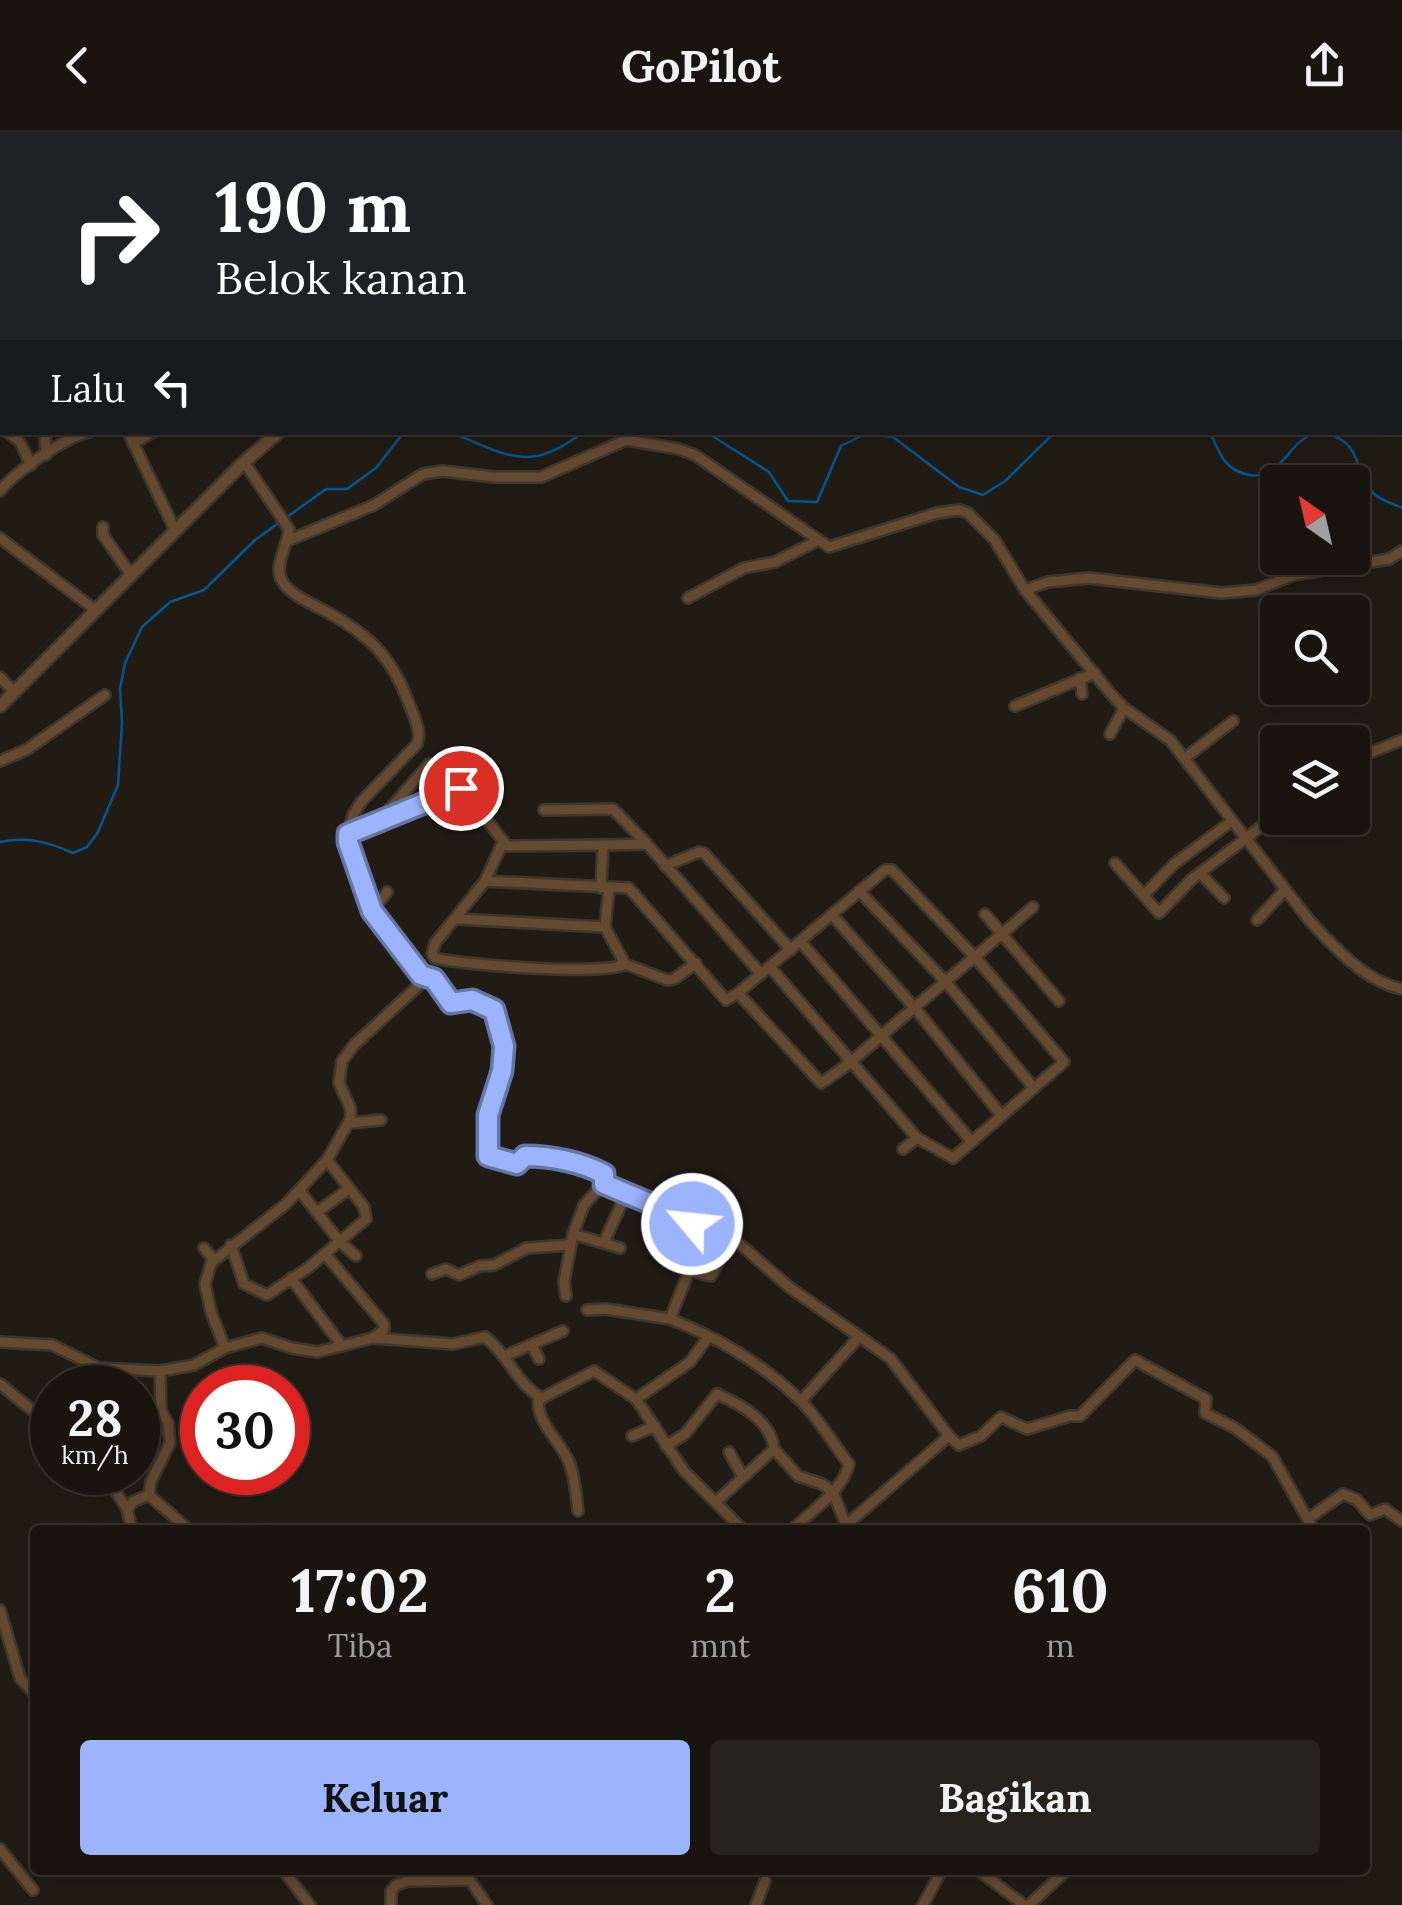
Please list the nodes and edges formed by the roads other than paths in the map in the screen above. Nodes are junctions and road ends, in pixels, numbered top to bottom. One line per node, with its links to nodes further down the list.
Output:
1 (11, 435): 12 (street)
2 (45, 435): 9 (street)
3 (83, 435): 9 (street)
4 (129, 435): 7 (street)
5 (148, 435): 7 (street)
6 (276, 435): 10 (street)
7 (133, 444): 16 (street)
8 (604, 449): 11 (street); 18 (street); 19 (street)
9 (46, 455): 12 (street)
10 (244, 462): 16 (street); 18 (street)
11 (606, 464)
12 (31, 465): 13 (street)
13 (4, 482): 14 (street)
14 (0, 491)
15 (102, 527): 22 (street)
16 (175, 530): 22 (street)
17 (0, 538): 26 (street)
18 (287, 541): 47 (street)
19 (817, 541): 24 (street); 25 (street)
20 (1402, 550): 21 (street)
21 (1370, 560)
22 (130, 575): 26 (street)
23 (1294, 575): 24 (street)
24 (1025, 590): 27 (street)
25 (688, 598)
26 (94, 610): 30 (street)
27 (1095, 674): 29 (street); 35 (street)
28 (0, 677): 30 (street)
29 (1080, 678): 31 (street); 34 (street)
30 (14, 692): 33 (street)
31 (1082, 694)
32 (106, 695): 41 (street)
33 (0, 706)
34 (1016, 706)
35 (1124, 708): 37 (street); 40 (street)
36 (1233, 721): 40 (street)
37 (1110, 734)
38 (1402, 740): 39 (street)
39 (1370, 753)
40 (1185, 758): 45 (street)
41 (0, 761)
42 (429, 764): 44 (street)
43 (544, 810): 51 (street)
44 (380, 820): 47 (street); 49 (street)
45 (1232, 821): 48 (street); 60 (street)
46 (1260, 828): 48 (street)
47 (348, 834): 63 (street)
48 (1245, 840): 54 (street); 57 (street)
49 (502, 844): 50 (street); 55 (street)
50 (603, 844): 51 (street); 56 (street)
51 (647, 844): 53 (street)
52 (1115, 863): 54 (street)
53 (664, 866): 71 (street); 75 (street)
54 (1200, 873): 61 (street)
55 (485, 881): 56 (street); 66 (street)
56 (605, 888): 68 (street); 73 (street)
57 (1285, 890): 67 (street); 78 (street)
58 (859, 891): 65 (street); 72 (street); 77 (street)
59 (387, 892): 63 (street)
60 (1146, 893)
61 (1224, 898)
62 (1032, 907): 69 (street)
63 (372, 911): 76 (street)
64 (985, 914): 69 (street)
65 (832, 915): 70 (street); 81 (street)
66 (457, 918): 68 (street); 74 (street)
67 (1256, 920)
68 (605, 927): 74 (street)
69 (1003, 933): 72 (street); 80 (street)
70 (802, 942): 71 (street); 82 (street)
71 (791, 950): 75 (street)
72 (974, 956): 77 (street); 84 (street)
73 (696, 963): 74 (street); 79 (street)
74 (625, 964)
75 (765, 970): 79 (street); 83 (street)
76 (424, 976): 87 (street); 92 (street)
77 (945, 981): 81 (street); 84 (street)
78 (1402, 989)
79 (738, 993): 83 (street)
80 (1059, 1000)
81 (914, 1007): 82 (street); 85 (street)
82 (880, 1036): 83 (street); 89 (street)
83 (852, 1060): 88 (street)
84 (1034, 1088): 85 (street)
85 (1002, 1116): 89 (street)
86 (381, 1120): 87 (street)
87 (349, 1123): 91 (street)
88 (917, 1138): 89 (street); 90 (street)
89 (972, 1142)
90 (903, 1149)
91 (327, 1160): 93 (street); 94 (street)
92 (604, 1184): 95 (street); 99 (street)
93 (349, 1188): 96 (street); 100 (street)
94 (300, 1191): 96 (street); 102 (street)
95 (626, 1194): 97 (street); 101 (street)
96 (317, 1212): 100 (street)
97 (692, 1224): 98 (street); 108 (street)
98 (732, 1235): 108 (street); 116 (street)
99 (572, 1240): 101 (street); 109 (street); 111 (street)
100 (340, 1242): 105 (street); 106 (street)
101 (604, 1242): 104 (street)
102 (232, 1246): 107 (street); 110 (street)
103 (204, 1248): 107 (street)
104 (620, 1248)
105 (325, 1254): 110 (street); 117 (street)
106 (356, 1256)
107 (214, 1260): 121 (street)
108 (688, 1271): 113 (street)
109 (432, 1274)
110 (291, 1278): 120 (street)
111 (566, 1296)
112 (587, 1310): 113 (street)
113 (670, 1318): 115 (street)
114 (563, 1331): 119 (street)
115 (708, 1337): 128 (street); 129 (street)
116 (859, 1337): 129 (street); 133 (street)
117 (373, 1338): 120 (street); 122 (street)
118 (0, 1342): 124 (street)
119 (532, 1345): 122 (street); 123 (street)
120 (342, 1346): 121 (street)
121 (225, 1348): 125 (street)
122 (505, 1356): 127 (street)
123 (540, 1359)
124 (94, 1365)
125 (160, 1371): 137 (street)
126 (0, 1384): 130 (street)
127 (540, 1397): 128 (street); 144 (street)
128 (636, 1399): 131 (street)
129 (801, 1401): 139 (street)
130 (30, 1409)
131 (656, 1426): 132 (street); 134 (street)
132 (632, 1436)
133 (949, 1436): 145 (street); 152 (street)
134 (666, 1446): 135 (street); 142 (street)
135 (774, 1449): 138 (street); 139 (street)
136 (730, 1452): 138 (street)
137 (160, 1462)
138 (742, 1476): 142 (street)
139 (833, 1492): 150 (street); 151 (street)
140 (116, 1495): 143 (street)
141 (150, 1495): 143 (street); 148 (street)
142 (717, 1501): 149 (street)
143 (128, 1509): 147 (street)
144 (578, 1510)
145 (1308, 1518): 146 (street); 153 (street)
146 (1402, 1521)
147 (131, 1525)
148 (183, 1525)
149 (739, 1525)
150 (797, 1525)
151 (846, 1525)
152 (850, 1525)
153 (1313, 1525)
154 (0, 1610): 155 (street)
155 (30, 1690)
156 (0, 1848): 163 (street)
157 (287, 1875): 164 (street)
158 (470, 1875): 165 (street); 166 (street)
159 (939, 1875): 168 (street)
160 (985, 1875): 169 (street)
161 (1057, 1875): 169 (street)
162 (765, 1881): 167 (street)
163 (33, 1890)
164 (310, 1905)
165 (391, 1905)
166 (487, 1905)
167 (756, 1905)
168 (924, 1905)
169 (1027, 1905)

